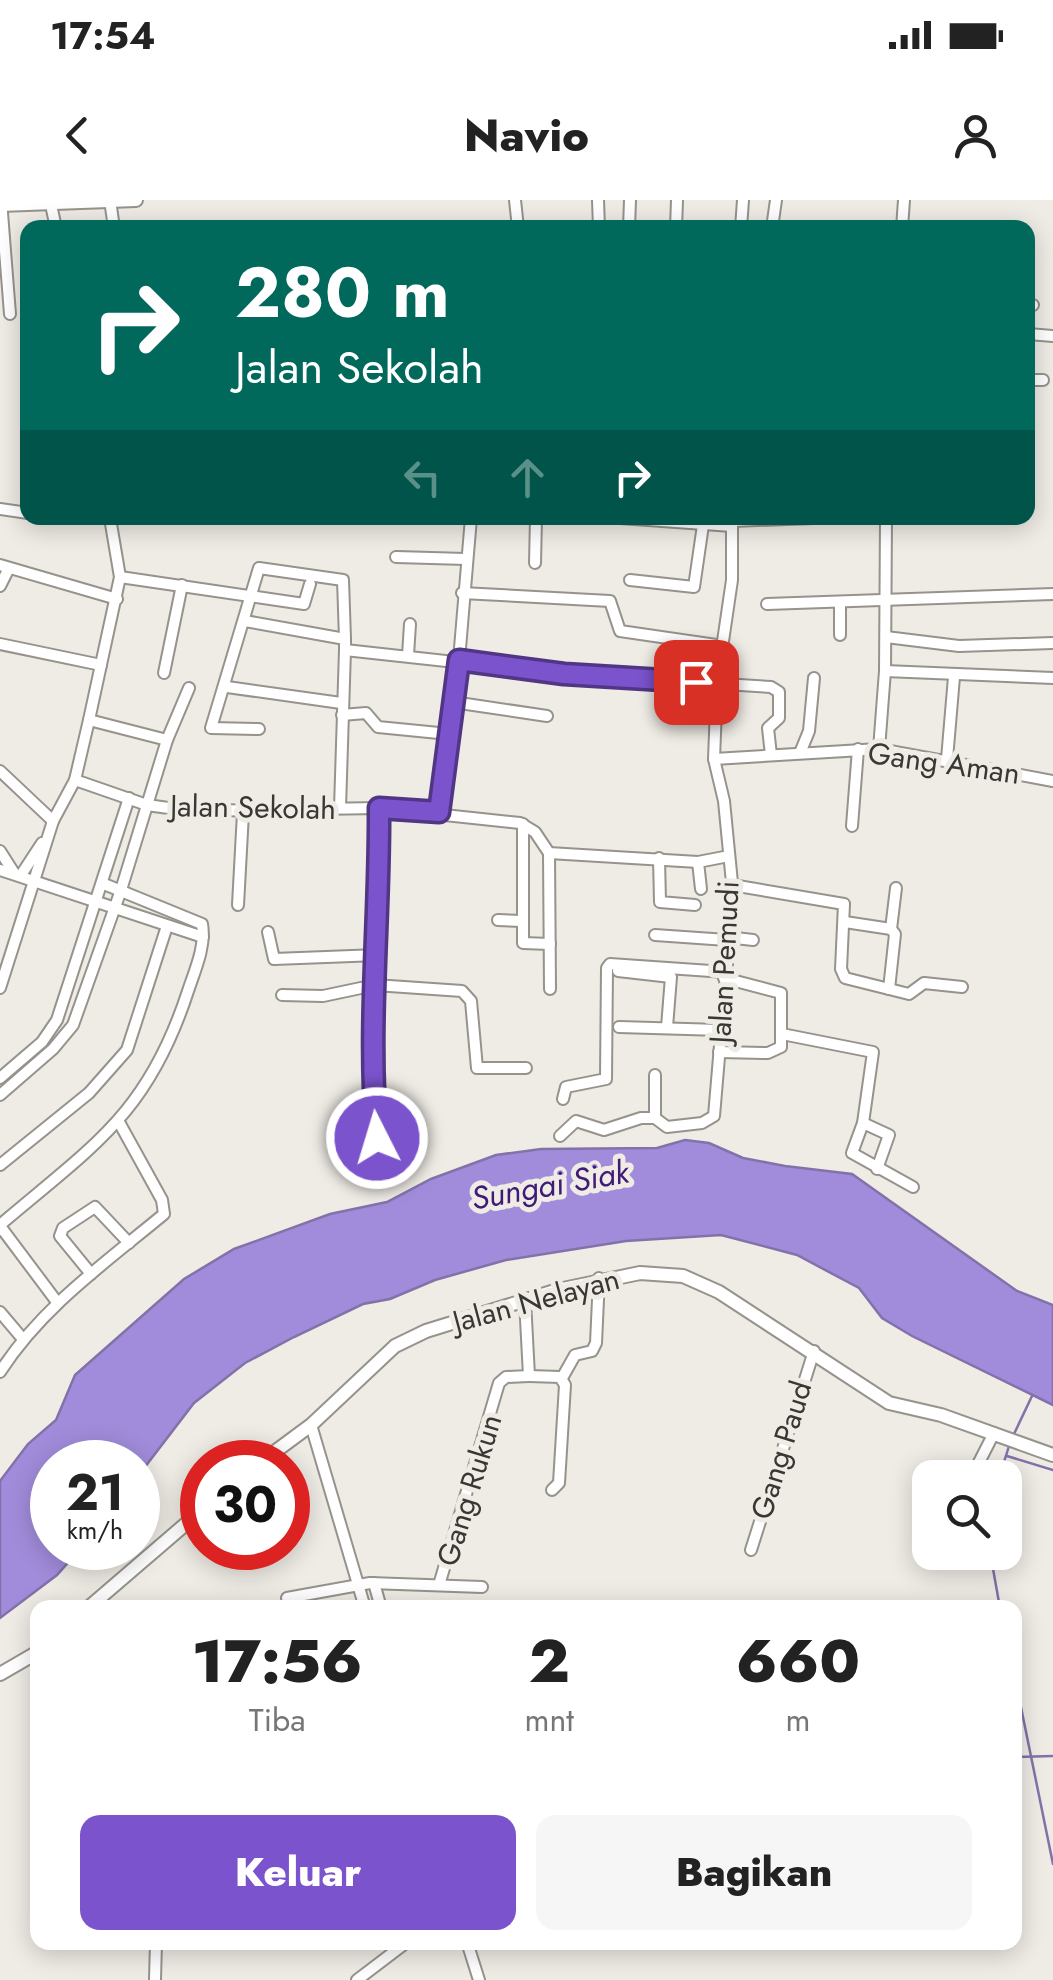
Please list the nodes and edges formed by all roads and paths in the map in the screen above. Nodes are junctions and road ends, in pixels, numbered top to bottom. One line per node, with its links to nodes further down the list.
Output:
1 (110, 200): 2 (main road); 3 (main road)
2 (136, 200)
3 (50, 201): 4 (main road)
4 (1, 203): 5 (street)
5 (10, 314)
6 (1035, 380): 7 (street)
7 (1043, 380)
8 (111, 525): 18 (street)
9 (470, 525): 15 (street)
10 (536, 525): 16 (street)
11 (701, 525): 19 (street)
12 (732, 525): 37 (street, Jalan Pemudi)
13 (886, 525): 27 (street)
14 (396, 558): 15 (street)
15 (466, 559): 23 (street)
16 (536, 563)
17 (4, 567): 22 (street); 26 (street)
18 (120, 577): 21 (street); 26 (street)
19 (630, 580)
20 (310, 584): 25 (street)
21 (182, 585): 25 (street); 42 (street)
22 (0, 586)
23 (462, 593): 37 (street); 39 (street)
24 (1053, 594): 27 (street)
25 (250, 596): 30 (street); 36 (street)
26 (117, 599): 40 (street)
27 (887, 603): 29 (street); 33 (street)
28 (767, 604): 29 (street)
29 (840, 605): 32 (street)
30 (245, 621): 36 (street); 47 (street)
31 (410, 624): 38 (street)
32 (840, 635)
33 (886, 638): 34 (street); 41 (street)
34 (1053, 643)
35 (0, 644): 40 (street)
36 (345, 645): 38 (street); 50 (street)
37 (723, 646): 46 (street, Jalan Pemudi)
38 (408, 655): 39 (street)
39 (459, 660): 46 (street); 49 (street)
40 (101, 665): 52 (street)
41 (885, 671): 43 (street); 57 (street)
42 (164, 673)
43 (954, 677): 45 (street); 61 (street)
44 (814, 678): 58 (street)
45 (1053, 678)
46 (717, 682): 59 (street); 60 (street, Jalan Pemudi)
47 (227, 686): 50 (street); 53 (street)
48 (188, 688): 55 (street)
49 (453, 702): 51 (street); 54 (street)
50 (342, 709): 54 (street); 67 (street)
51 (547, 716)
52 (90, 720): 55 (street); 63 (street)
53 (260, 729)
54 (449, 734): 69 (street)
55 (166, 740): 66 (street)
56 (858, 750): 57 (street, Gang Aman); 58 (street, Gang Aman); 74 (street)
57 (879, 750): 61 (street, Gang Aman)
58 (800, 753): 59 (street, Gang Aman)
59 (771, 755): 60 (street, Gang Aman)
60 (714, 758): 79 (street, Jalan Pemudi)
61 (947, 760): 64 (street, Gang Aman)
62 (0, 770): 71 (street)
63 (75, 780): 65 (street, Jalan Sekolah); 71 (street)
64 (1053, 781)
65 (129, 798): 66 (street, Jalan Sekolah); 72 (street)
66 (147, 804): 70 (street, Jalan Sekolah); 75 (street)
67 (340, 808): 68 (street, Jalan Sekolah); 70 (street, Jalan Sekolah)
68 (379, 808): 69 (street, Jalan Sekolah); 105 (street)
69 (439, 812): 73 (street, Jalan Sekolah)
70 (244, 813): 91 (street)
71 (53, 821): 76 (street)
72 (121, 822): 75 (street); 85 (street)
73 (523, 824): 78 (street); 95 (street)
74 (852, 826)
75 (140, 828): 89 (street)
76 (48, 834): 83 (street); 84 (street)
77 (0, 851): 83 (street)
78 (550, 852): 80 (street); 104 (street)
79 (729, 856): 81 (street); 86 (street, Jalan Pemudi)
80 (659, 858): 81 (street); 92 (street)
81 (698, 862): 88 (street)
82 (0, 870): 83 (street)
83 (17, 874): 84 (street)
84 (37, 880): 90 (street); 110 (street)
85 (104, 884): 89 (street); 90 (street)
86 (732, 885): 96 (street); 102 (street, Jalan Pemudi)
87 (896, 888): 98 (street)
88 (701, 889)
89 (121, 890): 93 (street); 100 (street)
90 (96, 904): 93 (street); 117 (street)
91 (238, 905)
92 (695, 905)
93 (113, 910): 97 (street); 119 (street)
94 (498, 920): 95 (street)
95 (523, 921): 104 (street)
96 (845, 922): 98 (street); 112 (street)
97 (167, 926): 100 (street); 132 (street)
98 (891, 928): 112 (street)
99 (268, 932): 105 (street)
100 (203, 936): 130 (street)
101 (655, 936): 102 (street)
102 (727, 938): 103 (street); 107 (street, Jalan Pemudi)
103 (754, 940)
104 (550, 944): 111 (street)
105 (378, 955): 108 (street)
106 (618, 971): 115 (street)
107 (724, 975): 116 (street, Jalan Pemudi); 118 (street); 125 (street)
108 (374, 985): 113 (street); 121 (street); 126 (street)
109 (962, 987): 112 (street)
110 (0, 988)
111 (550, 989)
112 (889, 989)
113 (282, 995)
114 (620, 1027): 115 (street)
115 (666, 1027): 116 (street)
116 (720, 1030): 120 (street, Jalan Pemudi)
117 (51, 1032): 119 (street); 123 (street)
118 (782, 1034): 120 (street); 129 (street)
119 (64, 1039): 124 (street)
120 (719, 1052): 128 (street, Jalan Pemudi)
121 (526, 1068)
122 (655, 1075): 128 (street)
123 (0, 1078)
124 (0, 1095)
125 (564, 1099)
126 (373, 1100): 127 (street); 134 (street)
127 (404, 1113)
128 (654, 1118): 131 (street, Jalan Pemudi)
129 (863, 1123): 133 (street); 133 (street)
130 (120, 1124): 136 (street); 137 (street)
131 (560, 1136)
132 (0, 1165)
133 (877, 1168): 135 (street)
134 (380, 1176)
135 (913, 1187)
136 (0, 1226): 141 (street)
137 (129, 1243): 138 (street); 138 (street)
138 (91, 1274): 141 (street)
139 (598, 1278): 140 (main road, Jalan Nelayan); 144 (main road, Jalan Nelayan); 147 (street)
140 (525, 1300): 146 (street); 148 (main road, Jalan Nelayan)
141 (57, 1302): 143 (street)
142 (0, 1312): 143 (street)
143 (22, 1338): 145 (street)
144 (814, 1351): 149 (main road, Jalan Nelayan); 155 (street, Gang Paud)
145 (0, 1372)
146 (528, 1376): 147 (street); 157 (street, Gang Rukun)
147 (562, 1378): 153 (street)
148 (311, 1425): 150 (main road, Jalan Nelayan); 156 (street)
149 (998, 1434): 151 (main road, Jalan Nelayan); 152 (street)
150 (291, 1440)
151 (1053, 1455)
152 (982, 1460)
153 (552, 1490)
154 (180, 1529): 160 (main road)
155 (751, 1550)
156 (366, 1584): 157 (street); 159 (street); 161 (street); 162 (street)
157 (439, 1585): 158 (street)
158 (482, 1587)
159 (287, 1598)
160 (98, 1600)
161 (366, 1600)
162 (376, 1600)
163 (30, 1657): 164 (main road)
164 (0, 1674)
165 (156, 1950): 168 (street)
166 (395, 1950): 169 (street)
167 (469, 1950): 170 (street)
168 (155, 1980)
169 (357, 1980)
170 (478, 1980)

